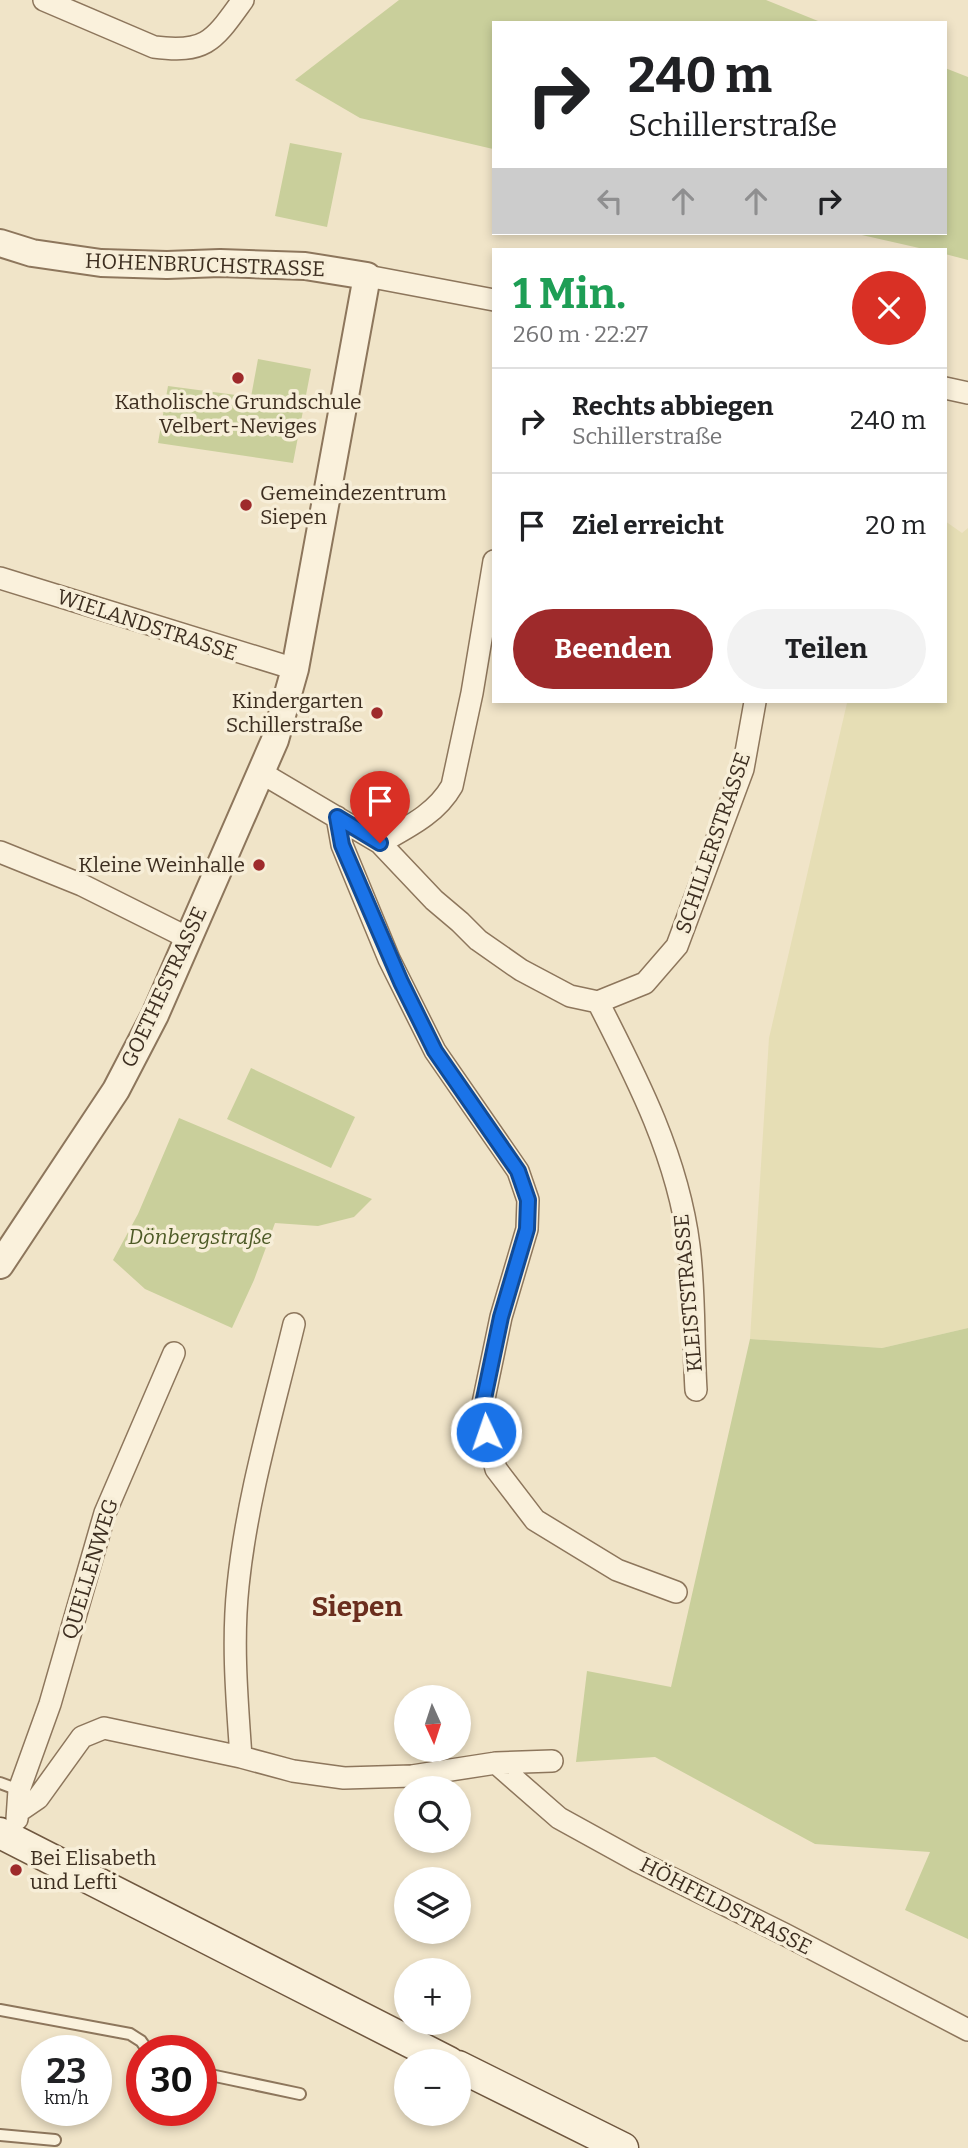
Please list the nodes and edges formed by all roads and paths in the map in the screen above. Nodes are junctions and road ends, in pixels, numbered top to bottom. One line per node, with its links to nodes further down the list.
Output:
1 (44, 0): 2 (street)
2 (243, 0)
3 (0, 243): 4 (street, HOHENBRUCHSTRASSE)
4 (368, 276): 5 (street, HOHENBRUCHSTRASSE); 10 (street, GOETHESTRASSE)
5 (492, 300)
6 (947, 388): 7 (street)
7 (968, 393)
8 (492, 573): 14 (street)
9 (0, 578): 10 (street, WIELANDSTRASSE)
10 (295, 669): 12 (street, GOETHESTRASSE)
11 (755, 703): 17 (street, SCHILLERSTRASSE)
12 (260, 772): 13 (street); 16 (street, GOETHESTRASSE)
13 (337, 817): 14 (street); 22 (street)
14 (380, 843): 17 (street)
15 (0, 852): 16 (street)
16 (188, 938): 18 (street, GOETHESTRASSE)
17 (598, 1002): 21 (street, KLEISTSTRASSE)
18 (0, 1265)
19 (294, 1324): 23 (street)
20 (174, 1353): 26 (street, QUELLENWEG)
21 (695, 1390)
22 (676, 1592)
23 (241, 1757): 25 (street); 26 (street)
24 (552, 1761): 25 (street)
25 (496, 1763): 28 (street, HÖHFELDSTRASSE)
26 (10, 1811): 30 (main road)
27 (0, 2010): 29 (lane)
28 (968, 2031)
29 (132, 2035)
30 (426, 2049)
31 (471, 2073): 36 (main road)
32 (217, 2076): 33 (lane)
33 (300, 2094)
34 (0, 2135): 35 (lane)
35 (55, 2140)
36 (611, 2145)

